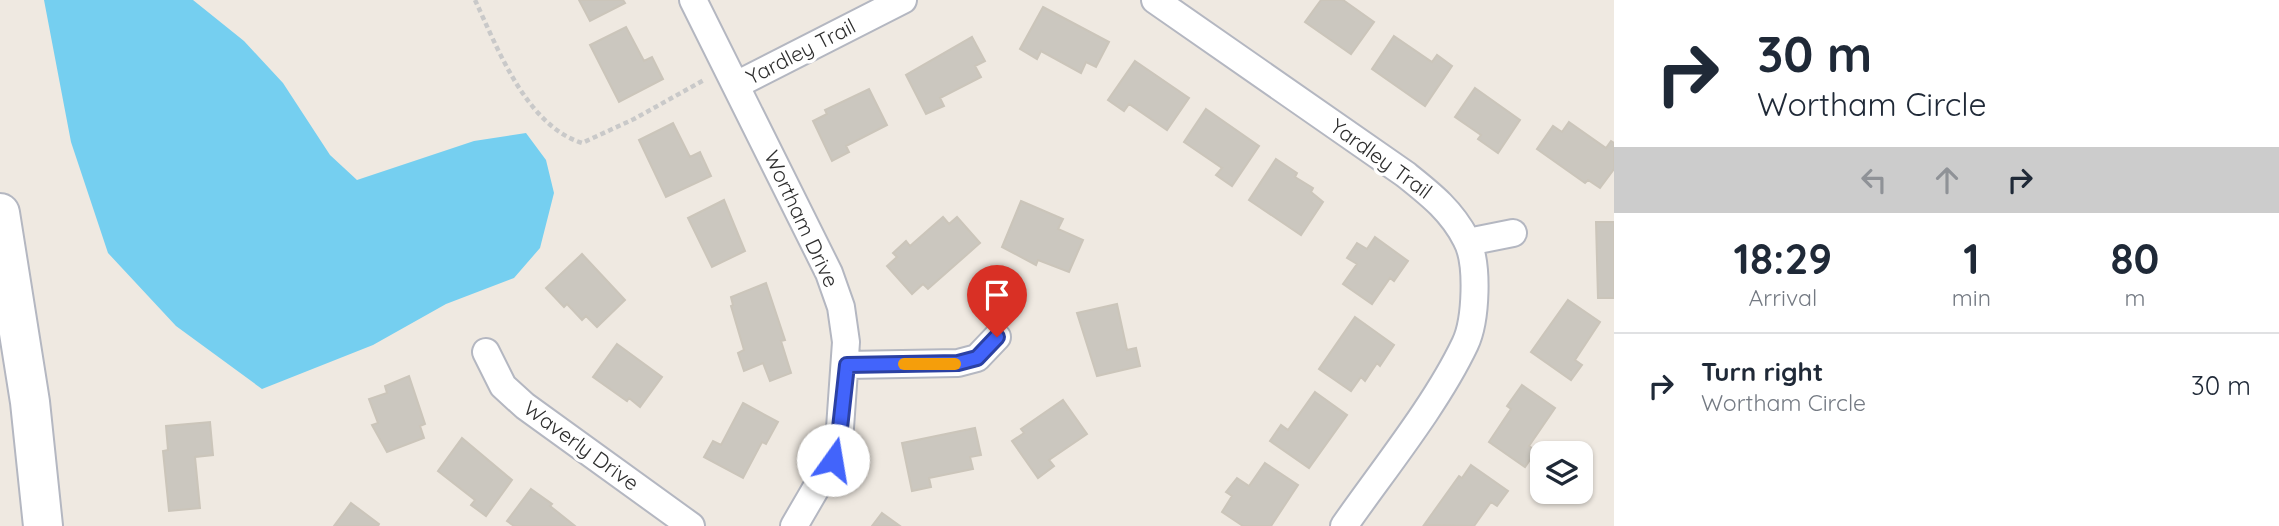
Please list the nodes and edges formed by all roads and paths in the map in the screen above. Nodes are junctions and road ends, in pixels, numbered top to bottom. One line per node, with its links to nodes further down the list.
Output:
1 (475, 0): 5 (path)
2 (693, 0): 6 (street, Wortham Drive)
3 (903, 0): 6 (street, Yardley Trail)
4 (1154, 0): 9 (street, Yardley Trail)
5 (704, 80)
6 (736, 85): 12 (street, Wortham Drive)
7 (0, 213): 13 (main road)
8 (1513, 233): 9 (street)
9 (1468, 242): 16 (street, Yardley Trail)
10 (997, 337): 12 (street)
11 (486, 352): 14 (street, Waverly Drive)
12 (847, 365): 15 (street, Wortham Drive)
13 (43, 526)
14 (691, 526)
15 (794, 526)
16 (1344, 526)

